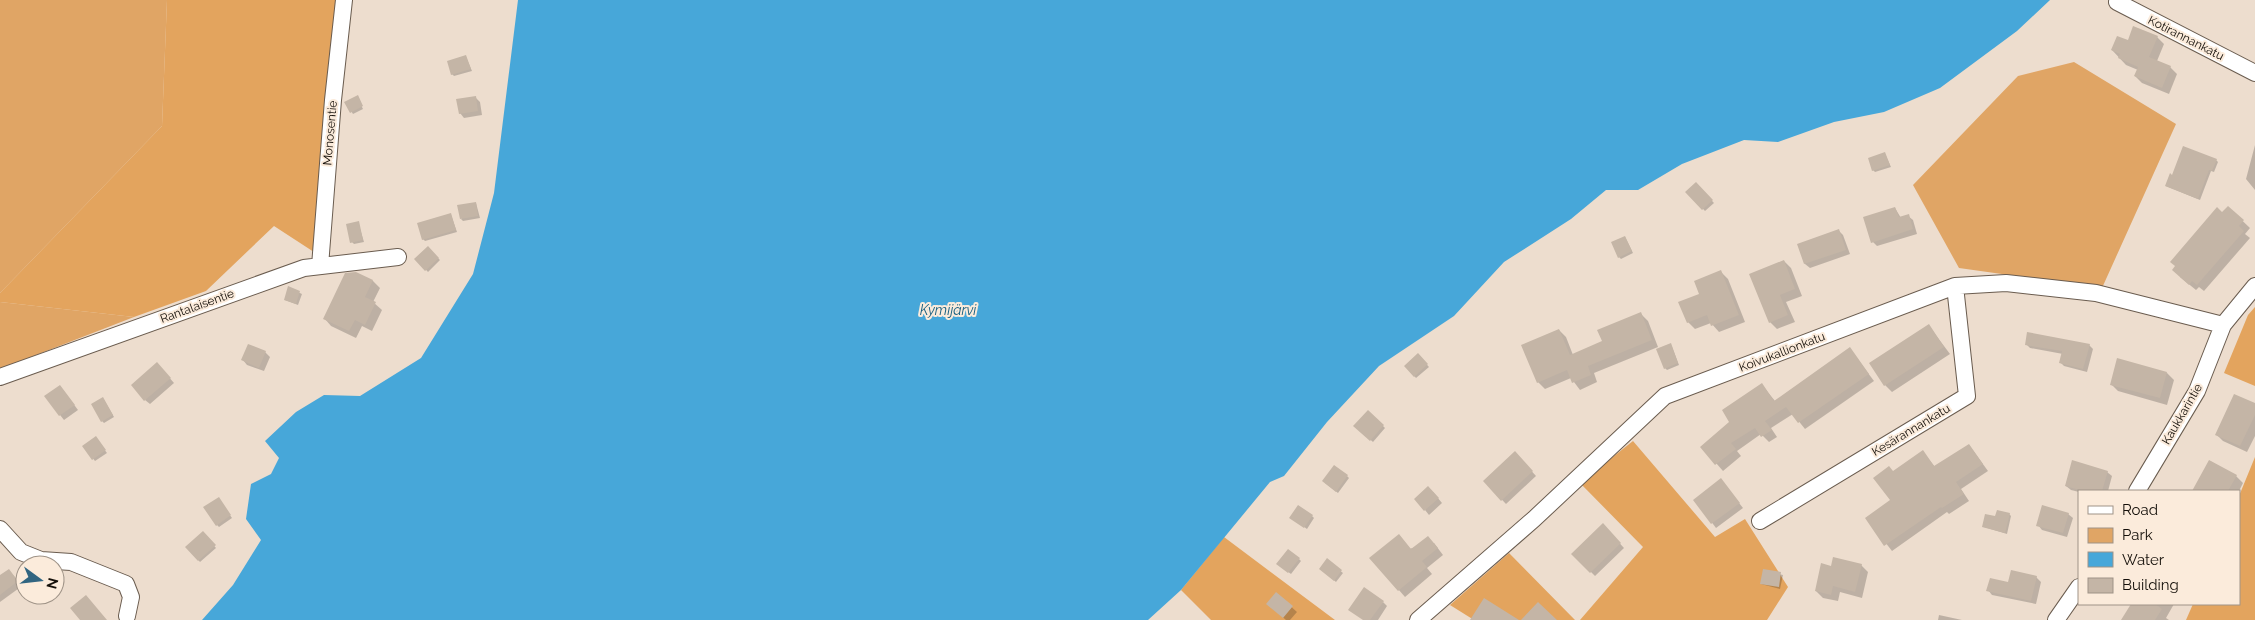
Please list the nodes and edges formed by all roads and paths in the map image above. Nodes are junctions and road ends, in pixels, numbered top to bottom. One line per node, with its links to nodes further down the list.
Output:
1 (344, 0): 5 (street, Monosentie)
2 (2117, 2): 3 (street, Kotirannankatu)
3 (2255, 73)
4 (398, 257): 5 (street, Rantalaisentie)
5 (320, 266): 9 (street, Rantalaisentie)
6 (1955, 286): 8 (street, Koivukallionkatu); 11 (street, Kesärannankatu); 15 (street, Koivukallionkatu)
7 (2255, 286): 8 (street, Kaukkarintie)
8 (2223, 325): 10 (street, Kaukkarintie)
9 (0, 377)
10 (2138, 490)
11 (1760, 521)
12 (0, 529): 14 (street)
13 (2078, 589): 16 (street)
14 (126, 616)
15 (1418, 620)
16 (2056, 620)

